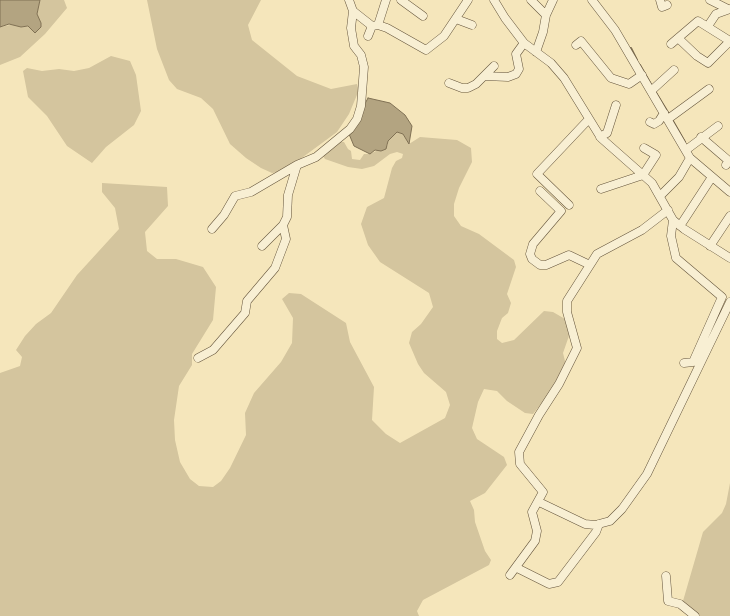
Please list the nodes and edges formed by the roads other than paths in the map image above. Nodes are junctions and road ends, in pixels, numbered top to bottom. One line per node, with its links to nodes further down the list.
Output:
1 (349, 0): 13 (street)
2 (386, 0): 17 (street)
3 (401, 0): 15 (street)
4 (468, 0): 16 (street)
5 (494, 0): 23 (street)
6 (531, 0): 14 (street)
7 (553, 0): 14 (street)
8 (592, 0): 29 (street)
9 (660, 0): 11 (street)
10 (710, 0): 12 (street)
11 (668, 5)
12 (729, 9): 19 (street)
13 (353, 11): 17 (street); 44 (street)
14 (546, 15): 26 (street)
15 (423, 16)
16 (456, 19): 17 (street); 18 (street)
17 (375, 25): 20 (street)
18 (472, 25)
19 (708, 26): 21 (street); 22 (street)
20 (368, 36)
21 (678, 38): 22 (street); 24 (street)
22 (730, 41)
23 (524, 43): 26 (street); 30 (street)
24 (671, 44)
25 (576, 46): 29 (street)
26 (536, 52): 36 (street)
27 (494, 66): 30 (street)
28 (674, 70): 33 (street)
29 (642, 75): 33 (street)
30 (485, 76): 31 (street)
31 (450, 83)
32 (709, 89): 35 (street)
33 (651, 91): 35 (street)
34 (616, 105): 39 (street)
35 (666, 116): 37 (street); 42 (street)
36 (589, 119): 39 (street); 52 (street)
37 (650, 122)
38 (718, 126): 40 (street)
39 (600, 137): 46 (street)
40 (701, 137): 42 (street); 45 (street)
41 (644, 148): 46 (street)
42 (686, 150): 43 (street)
43 (690, 158): 47 (street); 51 (street)
44 (297, 165): 56 (street); 58 (street)
45 (726, 165)
46 (643, 175): 48 (street); 51 (street)
47 (712, 177): 50 (street); 57 (street)
48 (601, 188)
49 (540, 191): 62 (street)
50 (730, 192)
51 (660, 196): 53 (street)
52 (569, 205)
53 (668, 210): 55 (street); 62 (street)
54 (730, 216): 60 (street)
55 (673, 220): 57 (street); 65 (street)
56 (282, 225): 59 (street); 64 (street)
57 (680, 226): 60 (street)
58 (212, 229)
59 (262, 246)
60 (710, 246): 61 (street)
61 (730, 258)
62 (590, 265): 66 (street)
63 (730, 302): 67 (street)
64 (198, 358)
65 (684, 363)
66 (539, 502): 67 (street); 68 (street)
67 (599, 524): 68 (street)
68 (517, 568): 69 (street)
69 (510, 575)
70 (666, 576): 71 (street)
71 (695, 616)

